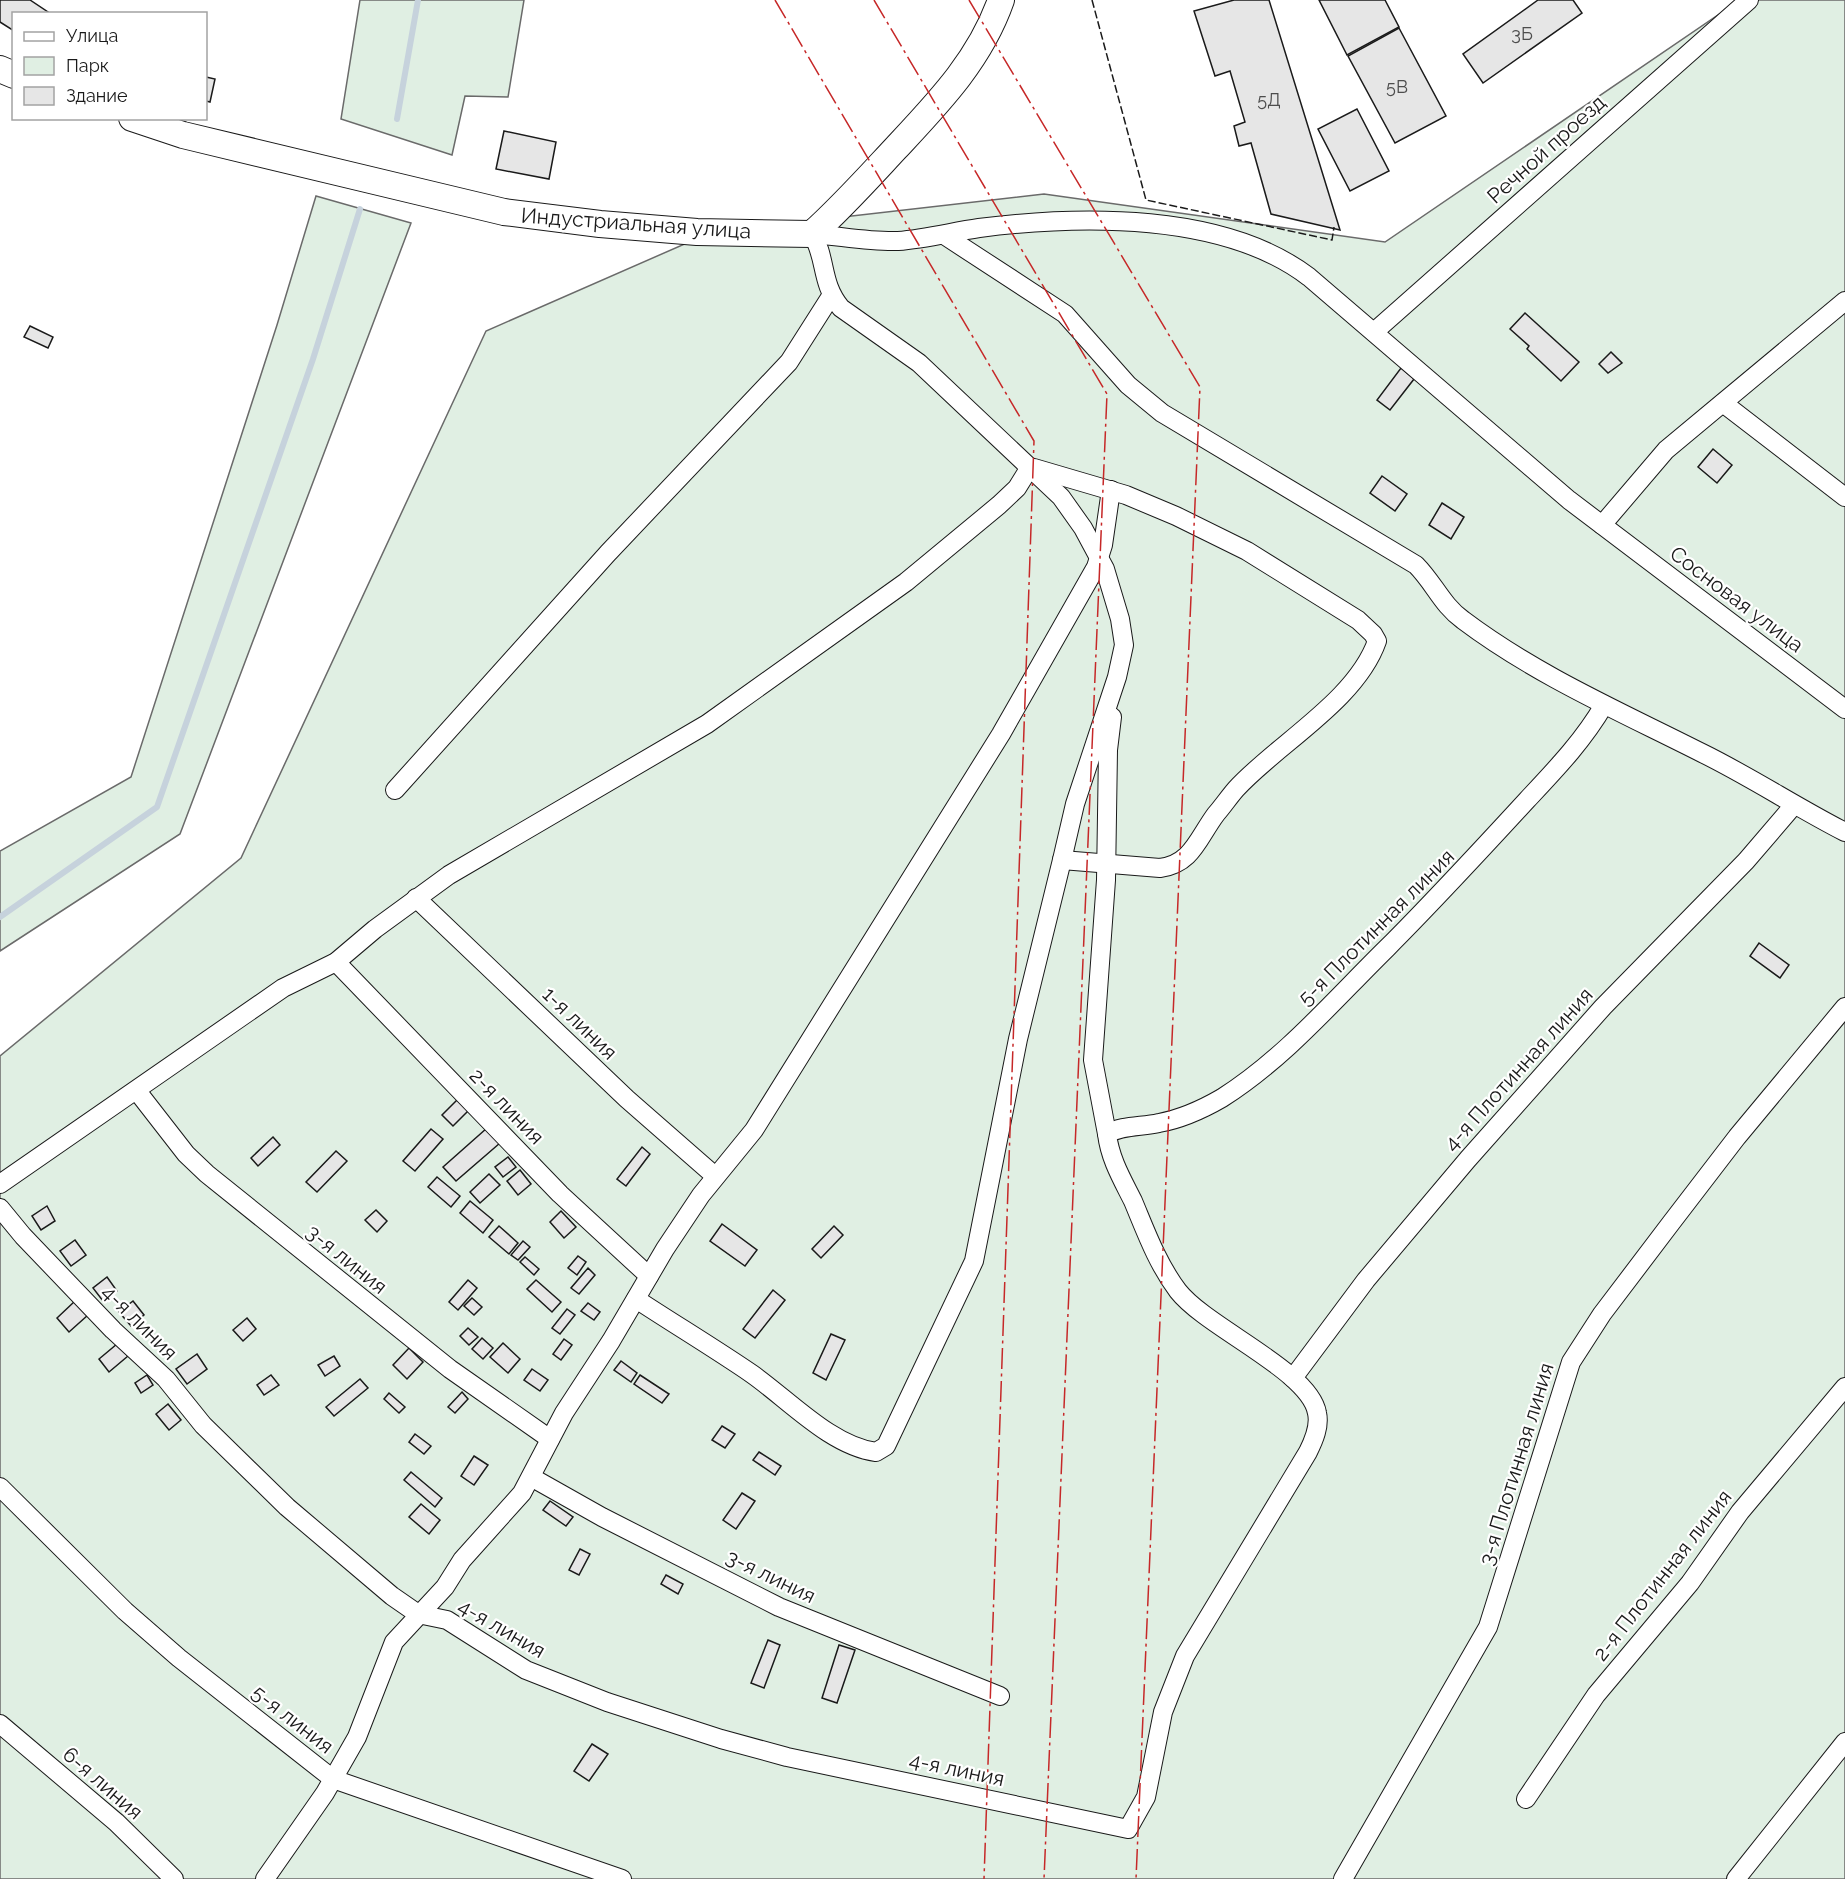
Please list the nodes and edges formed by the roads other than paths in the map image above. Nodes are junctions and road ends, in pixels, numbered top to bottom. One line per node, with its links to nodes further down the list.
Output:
1 (1001, 0): 4 (main road)
2 (1749, 0): 8 (street, Речной проезд)
3 (138, 120): 4 (main road, Индустриальная улица)
4 (812, 234): 5 (street, Сосновая улица); 6 (street)
5 (944, 235): 8 (street, Сосновая улица); 16 (street)
6 (831, 297): 10 (street); 18 (street)
7 (1845, 301): 9 (street)
8 (1374, 332): 13 (street, Сосновая улица)
9 (1723, 403): 12 (street); 13 (street)
10 (1030, 467): 11 (street); 14 (street); 23 (street)
11 (1111, 490): 14 (street); 22 (street)
12 (1845, 497)
13 (1602, 525): 17 (street, Сосновая улица)
14 (1099, 556): 15 (street); 28 (street)
15 (1117, 677): 21 (street); 22 (street)
16 (1604, 705): 19 (street); 27 (street, 5-я Плотинная линия)
17 (1845, 709)
18 (395, 790)
19 (1794, 805): 20 (street); 33 (street, 4-я Плотинная линия)
20 (1845, 832)
21 (1062, 860): 22 (street); 32 (street)
22 (1107, 865): 27 (street)
23 (416, 898): 24 (street); 28 (street, 1-я линия)
24 (336, 962): 26 (street); 31 (street, 2-я линия)
25 (1845, 1007): 47 (street, 3-я Плотинная линия)
26 (137, 1091): 29 (street); 35 (street, 3-я линия)
27 (1107, 1134): 33 (street)
28 (715, 1176): 31 (street)
29 (0, 1184)
30 (0, 1208): 38 (street, 4-я линия)
31 (649, 1276): 32 (street)
32 (636, 1299): 35 (street)
33 (1293, 1378): 38 (street, 4-я линия)
34 (1845, 1387): 43 (street, 2-я Плотинная линия)
35 (550, 1439): 36 (street)
36 (531, 1477): 38 (street); 39 (street, 3-я линия)
37 (0, 1487): 42 (street, 5-я линия)
38 (418, 1614): 42 (street)
39 (1000, 1696)
40 (0, 1725): 44 (street, 6-я линия)
41 (1845, 1742): 48 (street)
42 (333, 1779): 45 (street); 46 (street, 5-я линия)
43 (1526, 1799)
44 (174, 1879)
45 (265, 1879)
46 (622, 1879)
47 (1343, 1879)
48 (1736, 1879)

